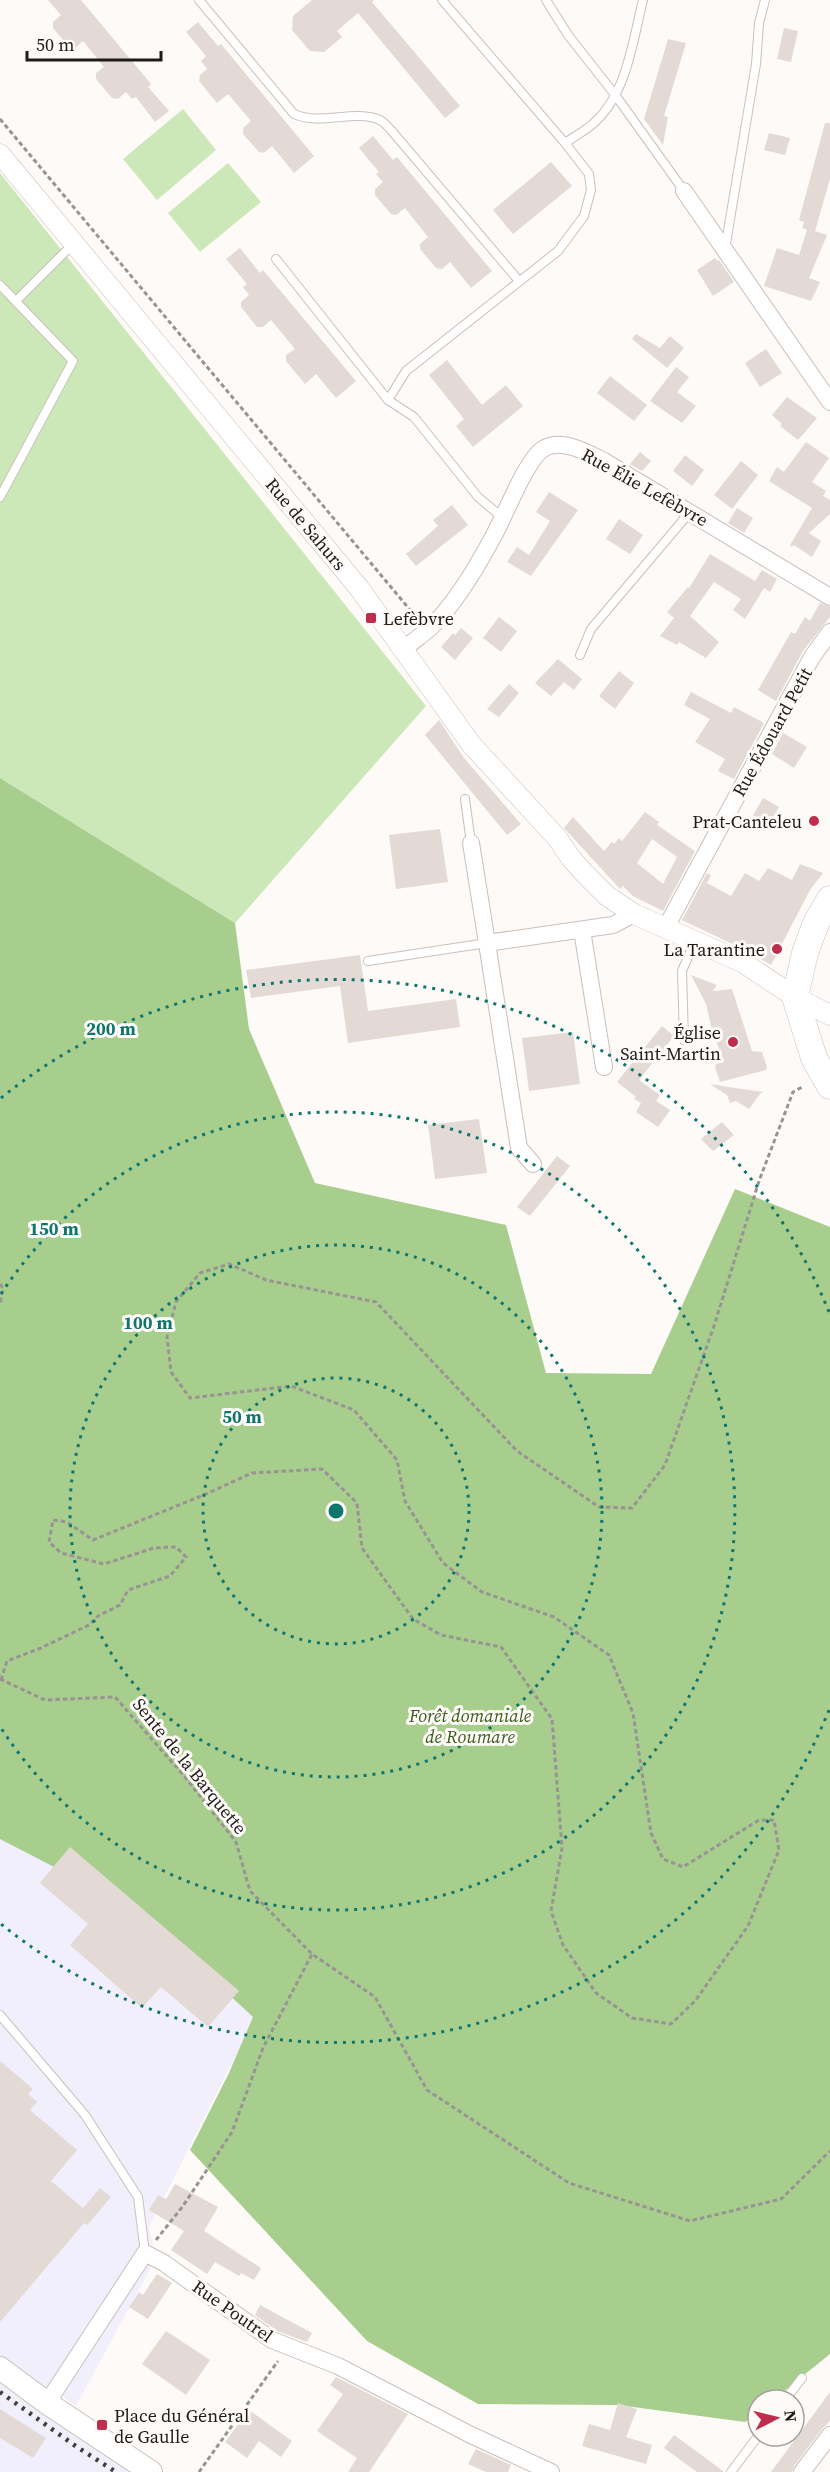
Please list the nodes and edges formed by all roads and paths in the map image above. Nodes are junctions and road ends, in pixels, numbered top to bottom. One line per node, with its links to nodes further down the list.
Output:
1 (199, 0): 14 (lane)
2 (442, 0): 8 (lane)
3 (546, 0): 6 (lane)
4 (643, 0): 6 (lane)
5 (765, 0): 12 (lane)
6 (616, 96): 8 (lane); 10 (lane)
7 (0, 119): 23 (path)
8 (565, 143): 14 (lane)
9 (0, 154): 11 (street, Rue de Sahurs)
10 (684, 191): 12 (street)
11 (74, 243): 16 (lane); 25 (street, Rue de Sahurs)
12 (724, 250): 18 (street)
13 (276, 259): 17 (lane)
14 (519, 281): 17 (lane)
15 (0, 285): 16 (lane)
16 (16, 301): 19 (lane)
17 (388, 400): 21 (lane)
18 (830, 402)
19 (0, 497)
20 (691, 512): 21 (street, Rue Élie Lefèbvre); 22 (street, Rue Élie Lefèbvre); 26 (lane)
21 (503, 518): 23 (street, Rue Élie Lefèbvre)
22 (830, 597)
23 (427, 630): 25 (street, Rue Élie Lefèbvre)
24 (830, 632): 31 (street, Rue Édouard Petit)
25 (404, 649): 30 (street, Rue de Sahurs)
26 (580, 655)
27 (465, 799): 28 (lane)
28 (471, 843): 33 (street)
29 (830, 899): 36 (main road)
30 (634, 914): 31 (street, Rue de Sahurs); 32 (street)
31 (665, 929): 34 (street, Rue de Sahurs)
32 (582, 930): 33 (street); 39 (street)
33 (487, 943): 35 (lane); 41 (street)
34 (694, 943): 36 (street, Rue de Sahurs); 38 (lane)
35 (368, 961)
36 (795, 998): 37 (street, Rue de Sahurs); 40 (main road)
37 (830, 1015)
38 (684, 1040)
39 (604, 1067)
40 (827, 1080): 44 (path)
41 (533, 1164)
42 (0, 1284): 43 (path)
43 (0, 1304)
44 (0, 1680): 45 (path, Sente de la Barquette)
45 (312, 1954): 47 (path, Sente de la Barquette); 48 (path)
46 (0, 2015): 48 (lane)
47 (830, 2151)
48 (145, 2253): 49 (street, Rue Poutrel); 53 (street)
49 (288, 2346): 57 (path); 58 (street, Rue Poutrel)
50 (0, 2368): 53 (main road)
51 (802, 2378): 52 (lane)
52 (794, 2388)
53 (47, 2403): 56 (main road)
54 (830, 2434): 60 (street)
55 (749, 2448): 59 (lane)
56 (151, 2472)
57 (199, 2472)
58 (551, 2472)
59 (731, 2472)
60 (802, 2472)

